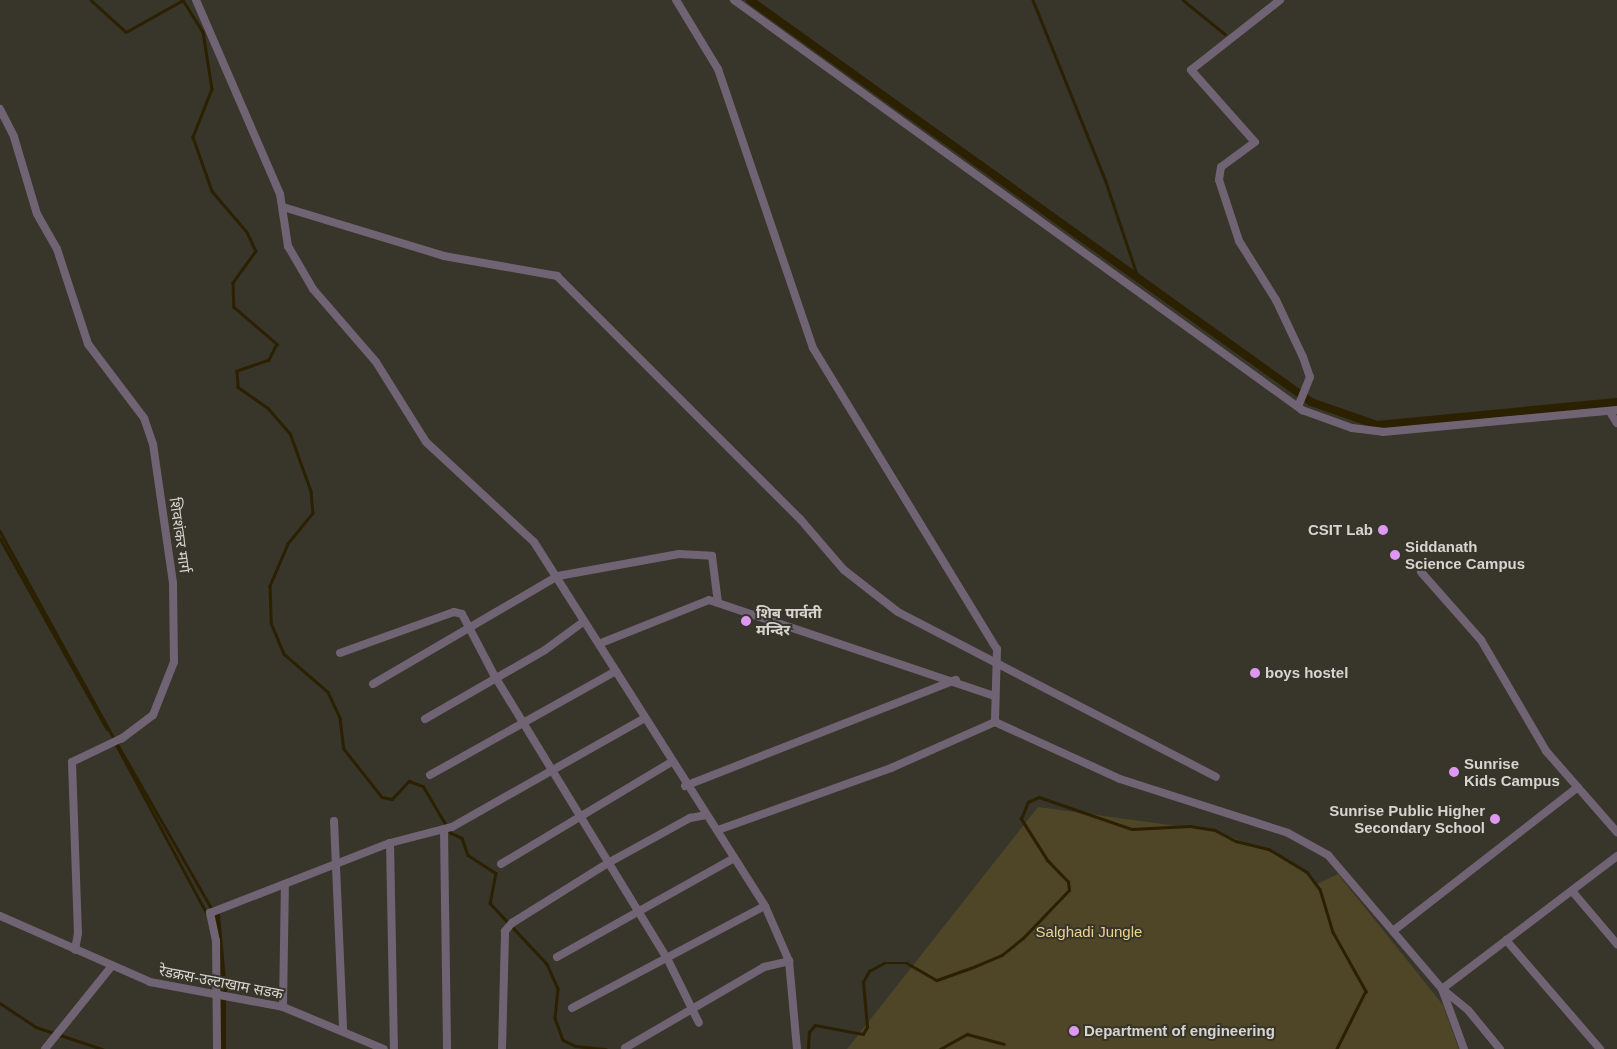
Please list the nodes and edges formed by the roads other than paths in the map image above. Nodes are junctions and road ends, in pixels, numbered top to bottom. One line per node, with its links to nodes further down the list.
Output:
1 (196, 0): 6 (street)
2 (676, 0): 17 (street)
3 (734, 0): 7 (street)
4 (1280, 0): 7 (street)
5 (0, 109): 53 (street, शिवशंकर मार्ग)
6 (283, 207): 11 (street); 17 (street)
7 (1299, 405): 8 (street)
8 (1613, 411): 9 (street)
9 (1617, 423)
10 (1421, 572): 32 (street)
11 (558, 576): 12 (street); 13 (street); 14 (street)
12 (718, 603): 15 (street); 20 (street)
13 (583, 622): 15 (street); 19 (street)
14 (470, 626): 16 (street); 19 (street); 21 (street)
15 (601, 643): 18 (street)
16 (340, 654)
17 (1000, 664): 22 (street); 30 (street)
18 (616, 671): 24 (street); 26 (street)
19 (494, 675): 23 (street); 26 (street)
20 (956, 680): 22 (street); 31 (street)
21 (373, 684)
22 (995, 696): 25 (street)
23 (424, 719)
24 (643, 719): 27 (street); 28 (street)
25 (995, 722): 37 (street); 50 (street)
26 (524, 723): 28 (street); 29 (street)
27 (670, 763): 31 (street); 34 (street)
28 (552, 768): 34 (street); 36 (street)
29 (430, 775)
30 (1216, 777)
31 (685, 786): 33 (street)
32 (1578, 787): 38 (street); 50 (street)
33 (707, 815): 37 (street); 43 (street)
34 (580, 816): 43 (street); 44 (street)
35 (334, 821): 42 (street)
36 (448, 828): 39 (street); 70 (street)
37 (718, 830): 41 (street)
38 (1617, 832)
39 (390, 843): 42 (street); 69 (street)
40 (1617, 856): 46 (street)
41 (734, 858): 47 (street); 48 (street)
42 (339, 862): 45 (street); 64 (street)
43 (608, 863): 48 (street); 71 (street)
44 (501, 864)
45 (285, 885): 59 (street); 60 (street)
46 (1572, 891): 51 (street); 52 (street)
47 (765, 906): 55 (street); 56 (street)
48 (637, 910): 54 (street); 55 (street)
49 (0, 916): 53 (street, रेडक्रस-उल्टाखाम सडक)
50 (1392, 931): 58 (street)
51 (1506, 940): 58 (street); 75 (street)
52 (1617, 944)
53 (75, 950): 57 (street, रेडक्रस-उल्टाखाम सडक)
54 (557, 957)
55 (666, 958): 61 (street); 62 (street)
56 (789, 961): 61 (street); 72 (street)
57 (111, 967): 59 (street, रेडक्रस-उल्टाखाम सडक); 66 (street)
58 (1442, 989): 73 (street); 74 (street)
59 (217, 998): 60 (street, रेडक्रस-उल्टाखाम सडक); 67 (street)
60 (284, 1007): 64 (street, रेडक्रस-उल्टाखाम सडक)
61 (692, 1007): 63 (street); 65 (street)
62 (572, 1008)
63 (699, 1023)
64 (343, 1030): 68 (street, रेडक्रस-उल्टाखाम सडक)
65 (625, 1048)
66 (45, 1049)
67 (218, 1049)
68 (384, 1049)
69 (394, 1049)
70 (447, 1049)
71 (502, 1049)
72 (797, 1049)
73 (1464, 1049)
74 (1500, 1049)
75 (1600, 1049)

